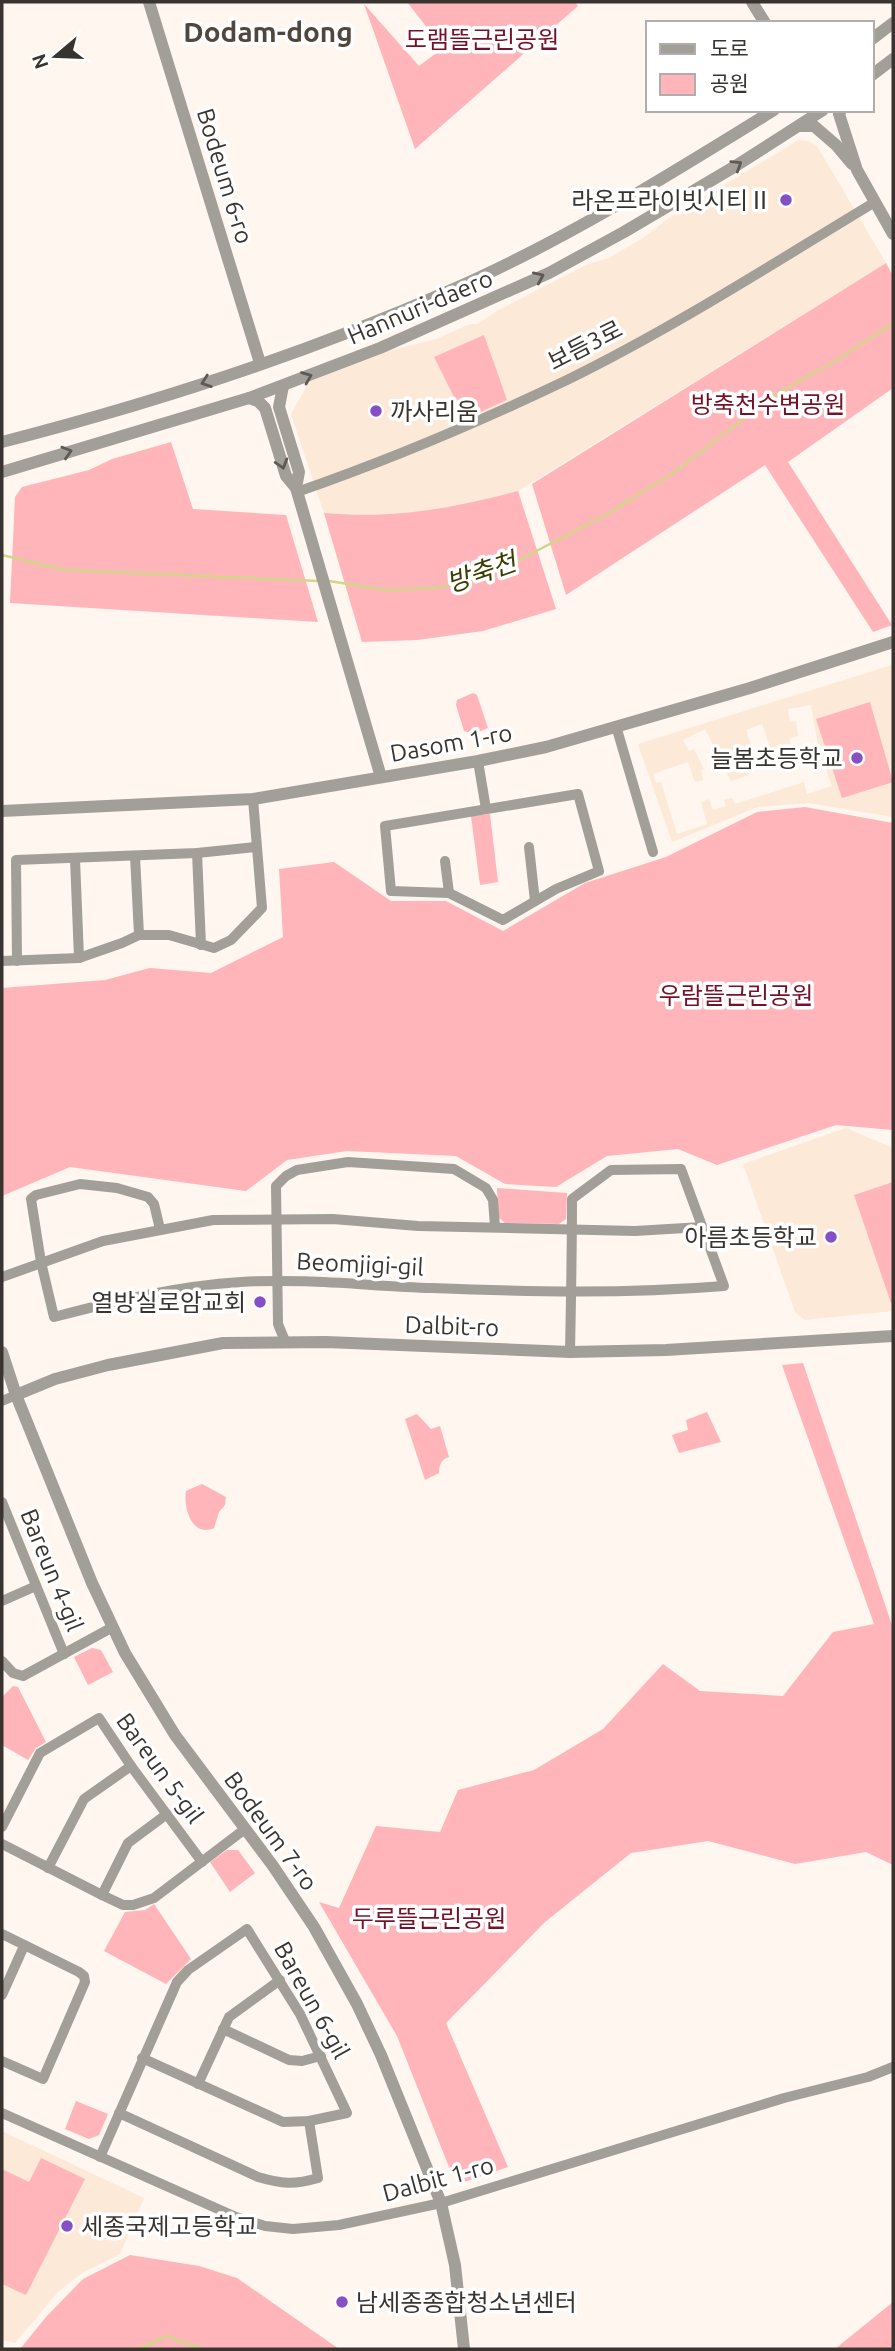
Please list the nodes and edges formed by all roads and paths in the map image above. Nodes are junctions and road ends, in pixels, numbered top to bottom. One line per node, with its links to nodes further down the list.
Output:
1 (149, 2): 15 (street, Bodeum 6-ro)
2 (751, 2): 3 (street)
3 (764, 21)
4 (893, 23): 5 (street)
5 (874, 37)
6 (893, 58): 7 (street)
7 (874, 73)
8 (771, 112): 15 (street, Hannuri-daero)
9 (820, 112): 11 (street, Hannuri-daero)
10 (840, 112): 12 (street)
11 (799, 126): 12 (street); 16 (street, Hannuri-daero, one-way to 11)
12 (857, 170): 13 (street)
13 (875, 202): 14 (street); 20 (street, 보듬3로)
14 (893, 234)
15 (260, 363): 18 (street, Hannuri-daero, one-way to 18)
16 (283, 386): 17 (street, Hannuri-daero); 20 (street)
17 (248, 398): 19 (street, Hannuri-daero, one-way to 17); 20 (street, one-way to 20)
18 (2, 442)
19 (2, 472)
20 (297, 490): 24 (street)
21 (893, 642): 22 (street, Dasom 1-ro)
22 (616, 726): 23 (street, Dasom 1-ro); 30 (street)
23 (478, 761): 24 (street, Dasom 1-ro); 26 (street)
24 (381, 777): 25 (street, Dasom 1-ro)
25 (253, 799): 27 (street, Dasom 1-ro); 28 (street)
26 (486, 809): 35 (street); 36 (street)
27 (2, 811)
28 (256, 847): 31 (street); 38 (street)
29 (528, 847): 36 (street)
30 (653, 852)
31 (197, 853): 32 (street); 38 (street)
32 (135, 856): 33 (street); 37 (street)
33 (75, 859): 39 (street); 41 (street)
34 (445, 861): 35 (street)
35 (449, 893): 36 (street)
36 (535, 901)
37 (139, 935): 38 (street); 39 (street)
38 (201, 944)
39 (79, 958): 41 (street)
40 (2, 961): 41 (street)
41 (17, 961)
42 (277, 1218): 43 (street, Beomjigi-gil); 43 (street); 45 (street, Beomjigi-gil); 49 (street)
43 (495, 1227): 46 (street, Beomjigi-gil)
44 (702, 1227): 46 (street, Beomjigi-gil); 46 (street); 50 (street, Beomjigi-gil)
45 (160, 1229): 47 (street, Beomjigi-gil); 47 (street, Beomjigi-gil)
46 (572, 1229): 50 (street)
47 (41, 1262): 48 (street, Beomjigi-gil); 49 (street, Beomjigi-gil)
48 (2, 1277)
49 (277, 1281): 50 (street, Beomjigi-gil); 52 (street)
50 (571, 1291): 54 (street)
51 (893, 1336): 54 (street, Dalbit-ro)
52 (285, 1341): 54 (street, Dalbit-ro); 55 (street, Dalbit-ro)
53 (2, 1352): 55 (street, Bodeum 7-ro)
54 (570, 1352)
55 (16, 1395): 56 (street); 61 (street, Bodeum 7-ro)
56 (2, 1401)
57 (2, 1502): 58 (street, Bareun 4-gil)
58 (6, 1524): 59 (street, Bareun 4-gil)
59 (36, 1586): 60 (street); 62 (street, Bareun 4-gil)
60 (2, 1601)
61 (111, 1628): 62 (street, Bareun 4-gil); 67 (street, Bodeum 7-ro)
62 (64, 1654): 63 (street, Bareun 4-gil)
63 (2, 1661)
64 (131, 1766): 65 (street, Bareun 5-gil); 66 (street, Bareun 5-gil); 70 (street)
65 (167, 1814): 69 (street, Bareun 5-gil); 71 (street)
66 (2, 1827)
67 (246, 1829): 69 (street, Bareun 5-gil); 86 (street, Bodeum 7-ro)
68 (2, 1844): 70 (street, Bareun 5-gil)
69 (202, 1862): 71 (street, Bareun 5-gil)
70 (48, 1868): 71 (street, Bareun 5-gil)
71 (102, 1895)
72 (2, 1934): 73 (street)
73 (24, 1946): 75 (street); 79 (street)
74 (280, 1980): 76 (street); 77 (street, Bareun 6-gil); 78 (street, Bareun 6-gil)
75 (2, 1995)
76 (223, 2029): 77 (street); 81 (street)
77 (321, 2056): 84 (street, Bareun 6-gil)
78 (142, 2059): 81 (street); 83 (street, Bareun 6-gil)
79 (2, 2061)
80 (893, 2067): 86 (street, Dalbit 1-ro)
81 (198, 2084): 84 (street)
82 (2, 2113): 85 (street, Dalbit 1-ro)
83 (119, 2113): 84 (street); 85 (street, Bareun 6-gil)
84 (309, 2121)
85 (100, 2157): 86 (street, Dalbit 1-ro)
86 (441, 2203): 87 (street, Bodeum 7-ro)
87 (464, 2349)

